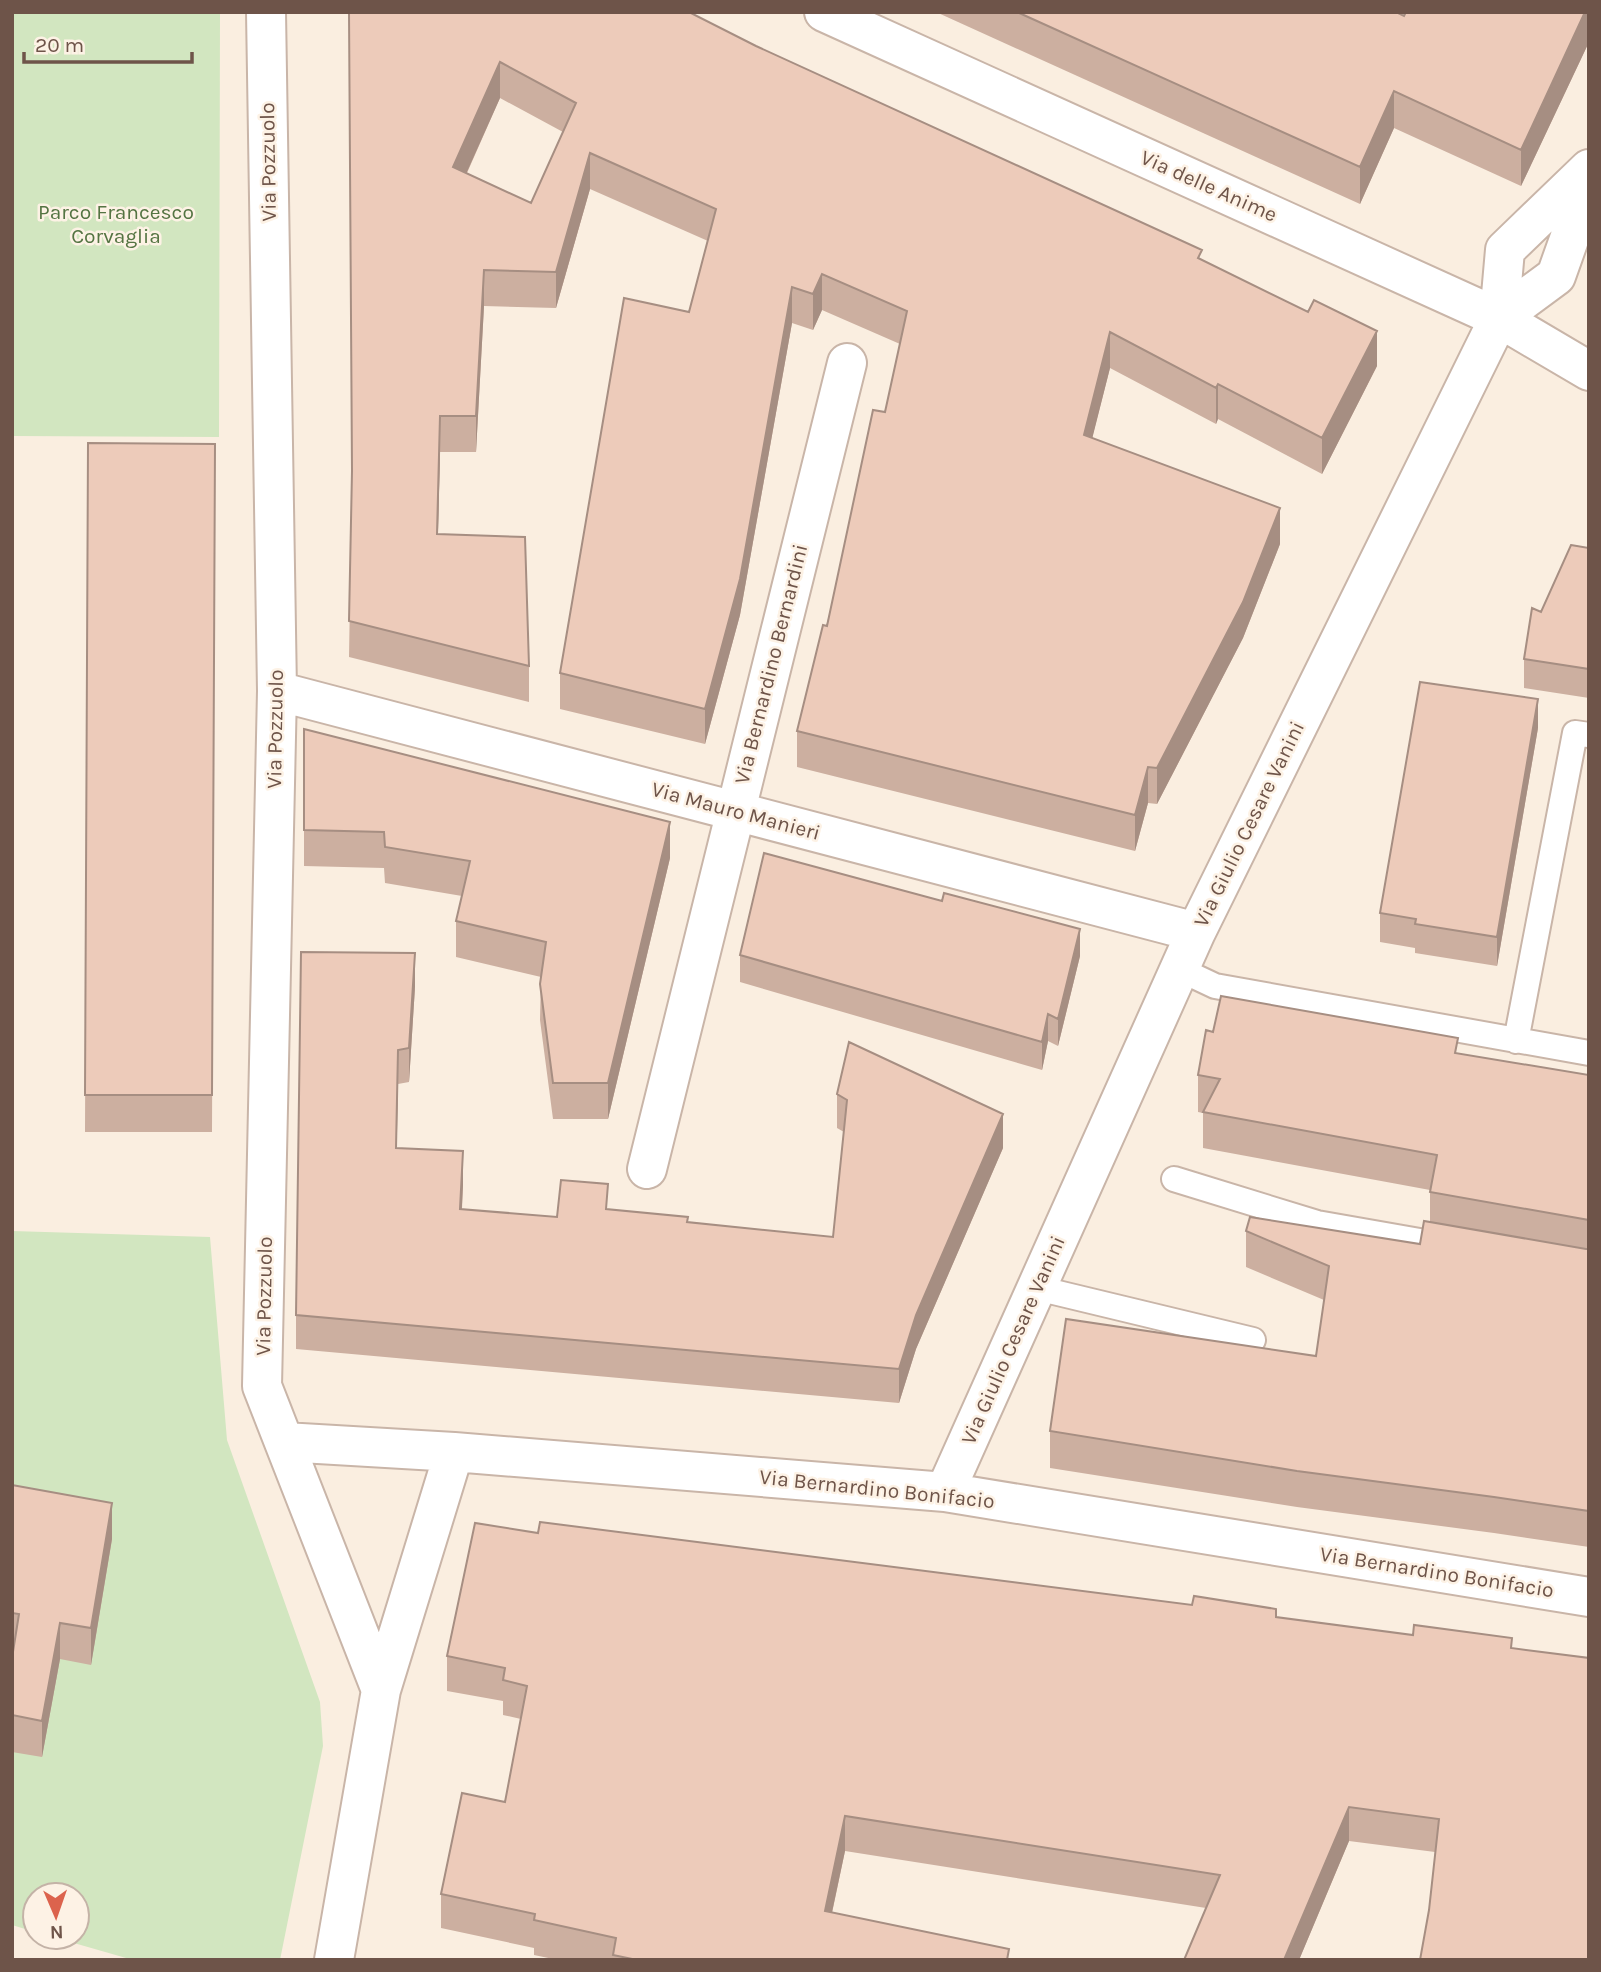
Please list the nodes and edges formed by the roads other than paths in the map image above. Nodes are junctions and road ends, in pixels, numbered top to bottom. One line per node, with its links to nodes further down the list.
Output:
1 (266, 12): 8 (street, Via Pozzuolo)
2 (824, 12): 5 (street, Via delle Anime)
3 (1589, 169): 5 (street)
4 (1589, 183): 5 (street, Via Giulio Cesare Vanini)
5 (1499, 317): 7 (street, Via delle Anime); 11 (street, Via Giulio Cesare Vanini)
6 (847, 363): 10 (street, Via Bernardino Bernardini)
7 (1589, 371)
8 (277, 691): 10 (street, Via Mauro Manieri); 20 (street, Via Pozzuolo)
9 (1589, 735): 13 (lane)
10 (734, 810): 11 (street, Via Mauro Manieri); 15 (street, Via Bernardino Bernardini)
11 (1196, 932): 12 (street, Via Giulio Cesare Vanini)
12 (1179, 969): 13 (lane); 18 (street, Via Giulio Cesare Vanini)
13 (1516, 1041): 14 (lane)
14 (1589, 1053)
15 (647, 1169)
16 (1174, 1180): 17 (lane)
17 (1480, 1252)
18 (1037, 1287): 19 (lane); 22 (street, Via Giulio Cesare Vanini)
19 (1253, 1340)
20 (284, 1442): 21 (street, Via Bernardino Bonifacio); 24 (street, Via Pozzuolo)
21 (454, 1452): 22 (street, Via Bernardino Bonifacio); 24 (street)
22 (945, 1492): 23 (street, Via Bernardino Bonifacio)
23 (1589, 1597)
24 (381, 1690): 25 (street)
25 (334, 1960)

